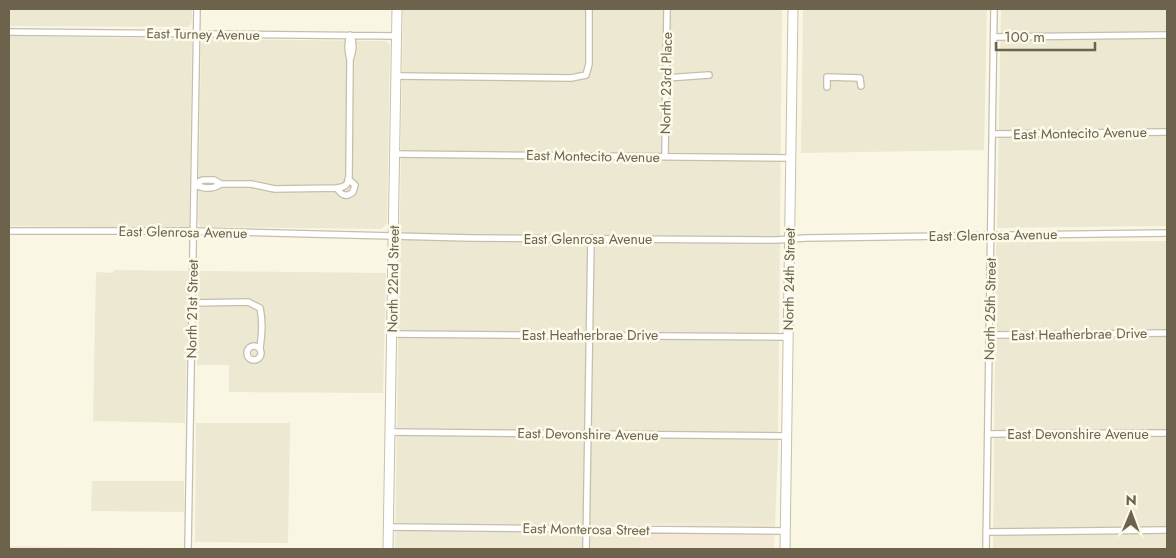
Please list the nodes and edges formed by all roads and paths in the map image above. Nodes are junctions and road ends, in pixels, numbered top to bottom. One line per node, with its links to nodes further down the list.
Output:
1 (197, 9): 8 (street, North 21st Street)
2 (397, 9): 11 (street, North 22nd Street)
3 (589, 9): 14 (street)
4 (667, 9): 15 (street, North 23rd Place)
5 (793, 9): 22 (street, North 24th Street)
6 (994, 9): 12 (street, North 25th Street)
7 (9, 32): 8 (street, East Turney Avenue)
8 (197, 34): 9 (street, East Turney Avenue); 24 (street, North 21st Street)
9 (350, 35): 11 (street, East Turney Avenue); 23 (street)
10 (1167, 35): 12 (street)
11 (396, 36): 14 (street, North 22nd Street)
12 (994, 37): 19 (street, North 25th Street)
13 (709, 75): 15 (street)
14 (396, 76): 20 (street, North 22nd Street)
15 (666, 78): 21 (street, North 23rd Place)
16 (861, 86): 17 (street)
17 (826, 87)
18 (1167, 132): 19 (street, East Montecito Avenue)
19 (993, 134): 30 (street, North 25th Street)
20 (395, 154): 21 (street, East Montecito Avenue); 29 (street, North 22nd Street)
21 (664, 157): 22 (street, East Montecito Avenue)
22 (791, 158): 32 (street, North 24th Street)
23 (348, 179): 25 (street); 25 (street)
24 (194, 184): 25 (street); 27 (street, North 21st Street)
25 (337, 188)
26 (9, 230): 27 (street, East Glenrosa Avenue)
27 (194, 231): 29 (street, East Glenrosa Avenue); 33 (street, North 21st Street)
28 (1167, 233): 30 (street, East Glenrosa Avenue)
29 (394, 235): 31 (street, East Glenrosa Avenue); 35 (street, North 22nd Street)
30 (990, 235): 32 (street, East Glenrosa Avenue); 37 (street, North 25th Street)
31 (591, 238): 32 (street, East Glenrosa Avenue); 36 (street)
32 (790, 240): 38 (street, North 24th Street)
33 (192, 303): 39 (street); 50 (street, North 21st Street)
34 (1167, 333): 37 (street, East Heatherbrae Drive)
35 (392, 334): 36 (street, East Heatherbrae Drive); 40 (street, North 22nd Street)
36 (590, 335): 38 (street, East Heatherbrae Drive); 42 (street)
37 (990, 335): 43 (street, North 25th Street)
38 (788, 337): 44 (street, North 24th Street)
39 (260, 348)
40 (389, 432): 42 (street, East Devonshire Avenue); 45 (street, North 22nd Street)
41 (1167, 433): 43 (street, East Devonshire Avenue)
42 (588, 434): 44 (street, East Devonshire Avenue); 46 (street)
43 (988, 434): 49 (street, North 25th Street)
44 (786, 436): 48 (street, North 24th Street)
45 (388, 527): 46 (street, East Monterosa Street); 51 (street, North 22nd Street)
46 (586, 529): 48 (street, East Monterosa Street); 52 (street)
47 (1167, 530): 49 (street)
48 (785, 531): 53 (street, North 24th Street)
49 (986, 532): 54 (street, North 25th Street)
50 (188, 549)
51 (388, 549)
52 (586, 549)
53 (785, 549)
54 (986, 549)

